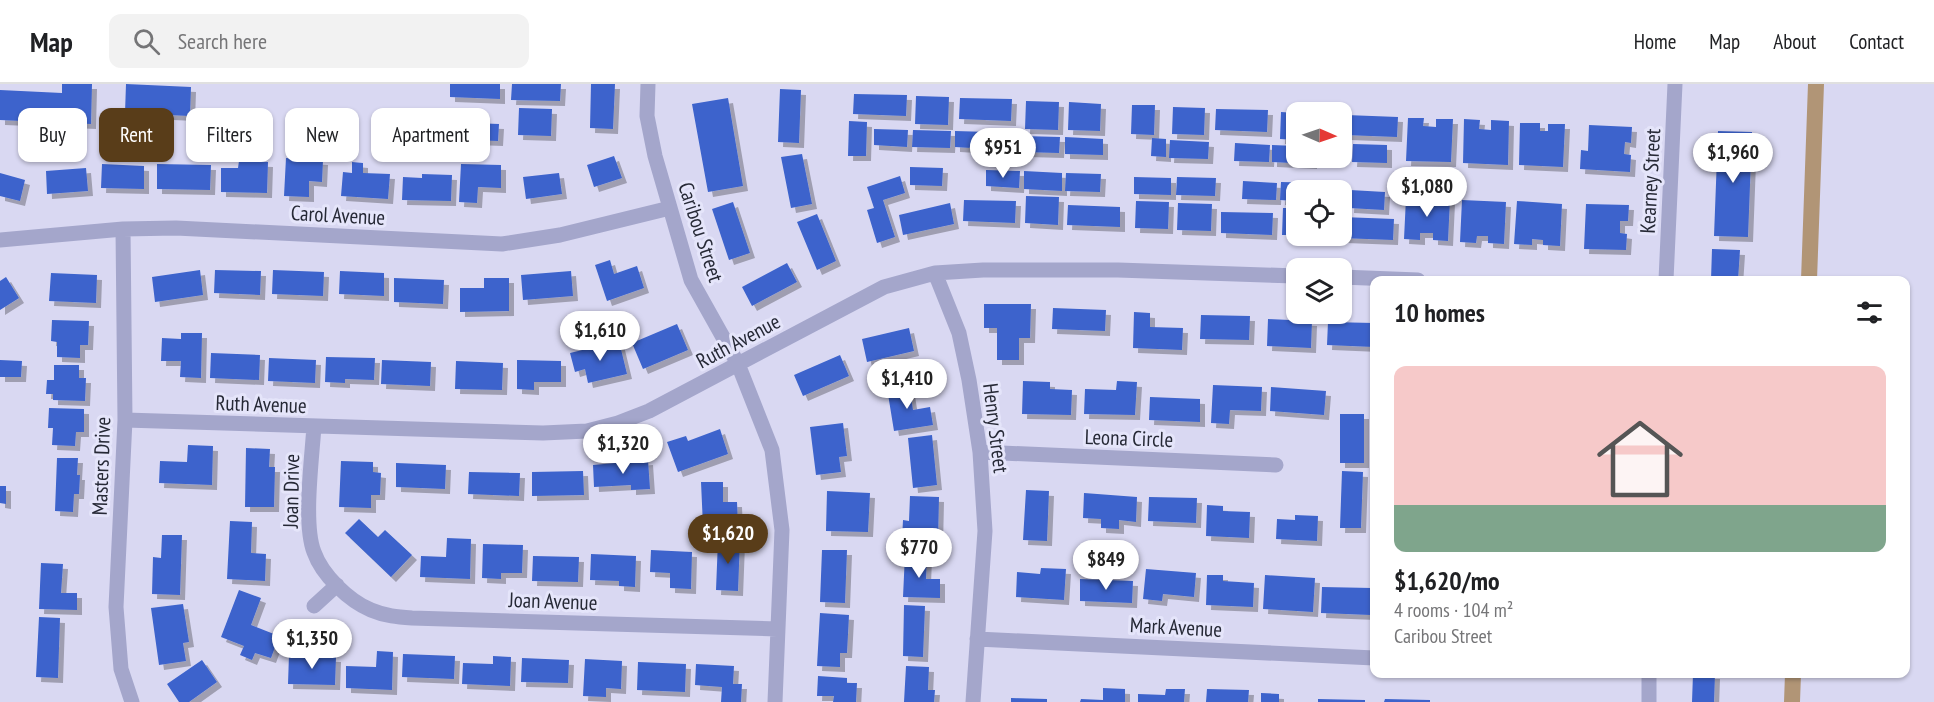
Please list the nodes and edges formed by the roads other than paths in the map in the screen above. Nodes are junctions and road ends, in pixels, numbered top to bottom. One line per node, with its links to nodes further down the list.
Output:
1 (648, 84): 3 (street, Caribou Street)
2 (1675, 84): 8 (street, Kearney Street)
3 (670, 207): 4 (street, Carol Avenue); 11 (street, Caribou Street)
4 (123, 229): 5 (street, Carol Avenue); 12 (street, Masters Drive)
5 (0, 240)
6 (935, 273): 7 (street, Ruth Avenue); 11 (street, Ruth Avenue); 14 (street, Henry Street)
7 (1286, 276)
8 (1666, 276)
9 (1352, 277): 10 (street)
10 (1370, 278)
11 (738, 364): 13 (street, Ruth Avenue); 18 (street, Caribou Street)
12 (125, 420): 13 (street, Ruth Avenue); 22 (street, Masters Drive)
13 (314, 426): 16 (street, Joan Drive)
14 (980, 452): 15 (street, Leona Circle); 19 (street, Henry Street)
15 (1276, 465)
16 (337, 585): 17 (street); 18 (street, Joan Avenue)
17 (314, 606)
18 (777, 629): 23 (street, Caribou Street)
19 (977, 639): 20 (street, Mark Avenue); 24 (street, Henry Street)
20 (1370, 658)
21 (1649, 678): 25 (street)
22 (132, 702)
23 (775, 702)
24 (973, 702)
25 (1648, 702)

